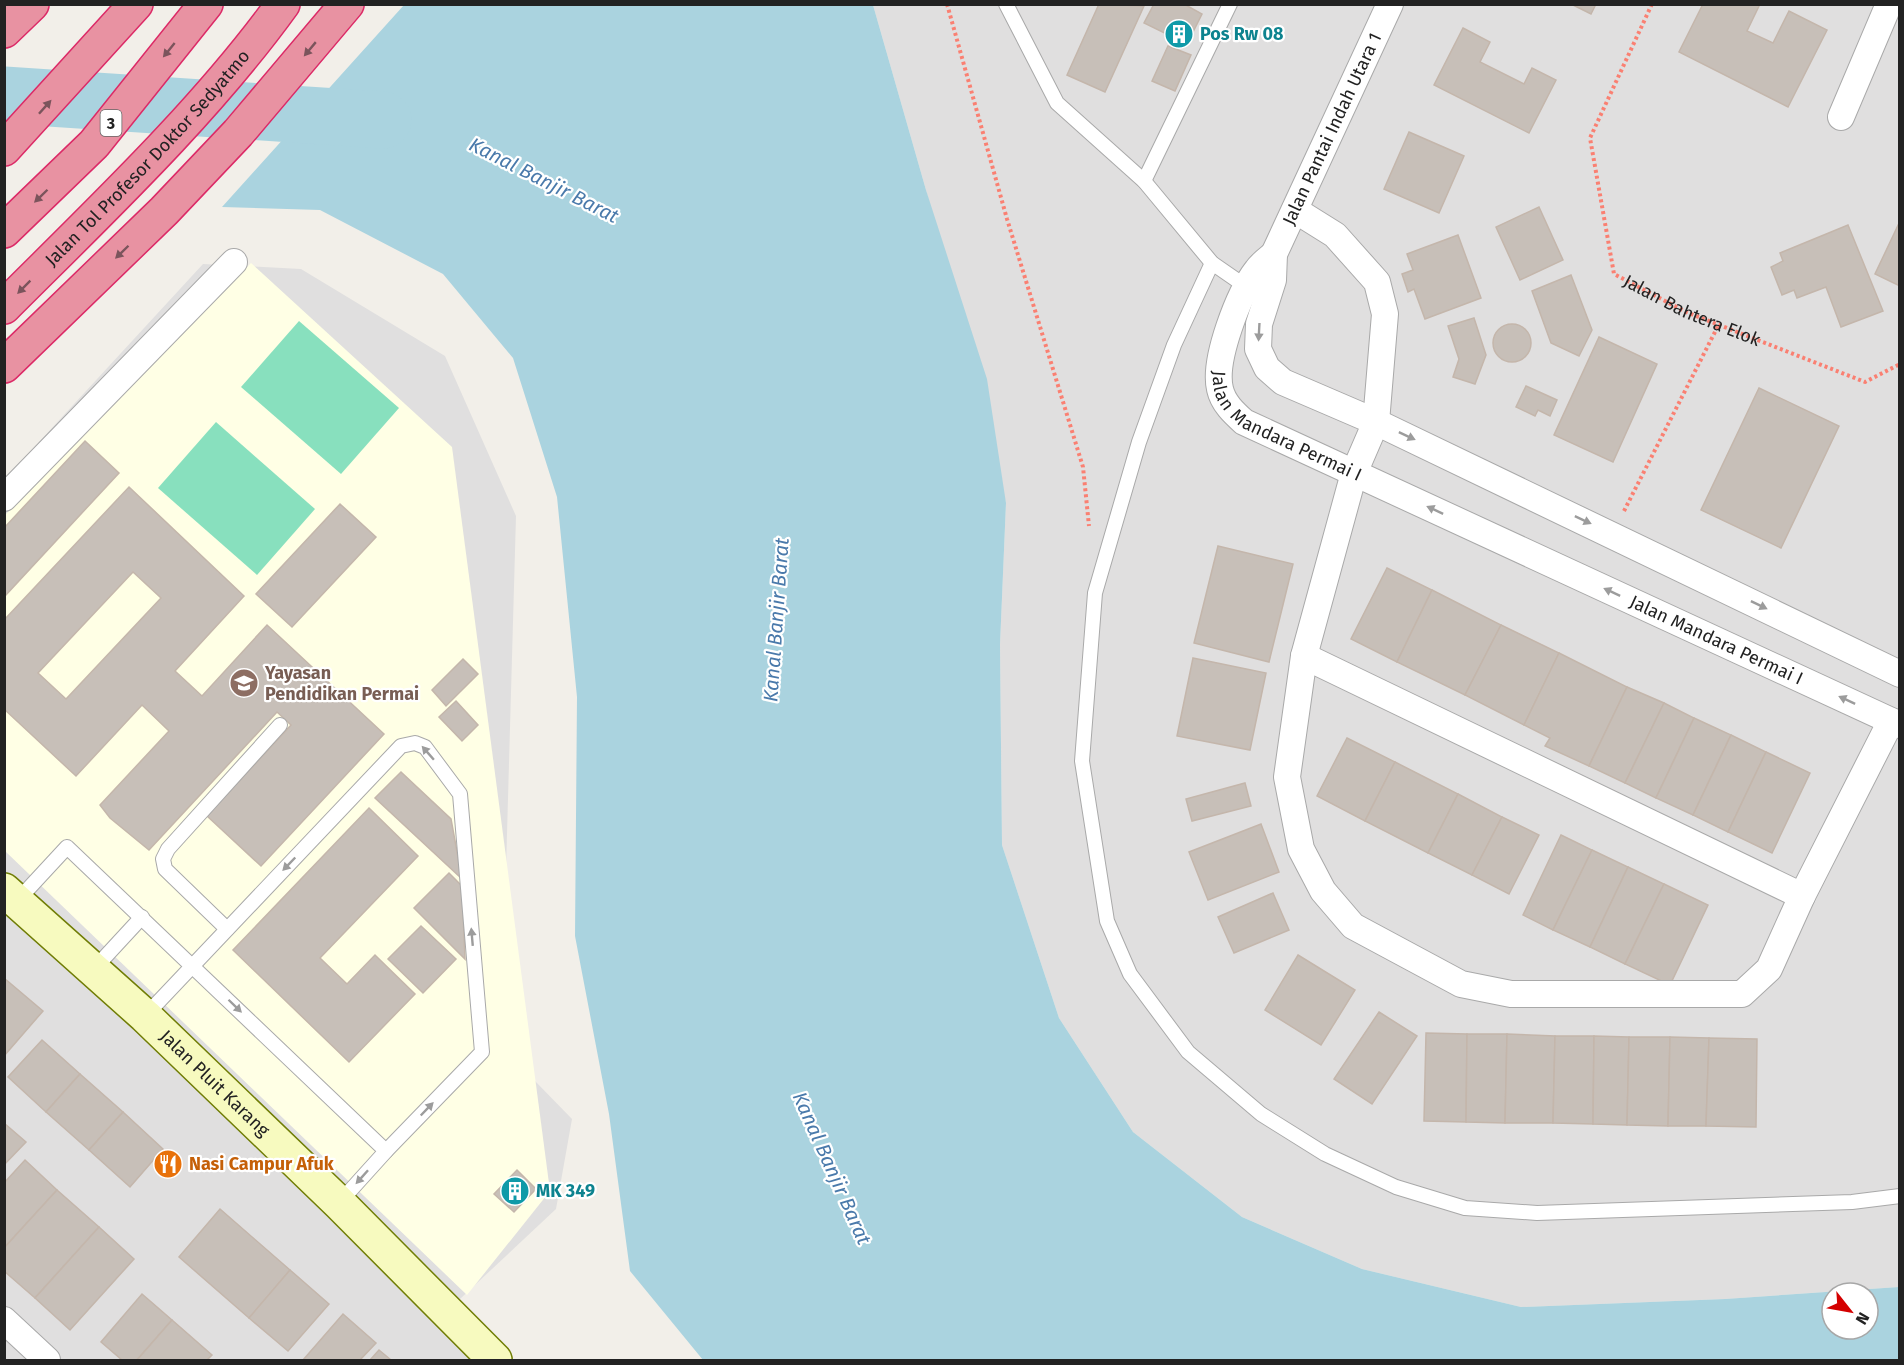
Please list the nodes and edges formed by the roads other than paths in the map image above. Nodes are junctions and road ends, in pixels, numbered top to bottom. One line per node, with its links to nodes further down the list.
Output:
1 (32, 4): 10 (highway)
2 (136, 4): 12 (highway, one-way to 2)
3 (206, 4): 15 (highway, 3, one-way to 15)
4 (283, 4): 20 (highway, Jalan Tol Profesor Doktor Sedyatmo, one-way to 20)
5 (347, 4): 21 (highway, one-way to 21)
6 (1006, 4): 13 (lane)
7 (1230, 4): 13 (lane)
8 (1390, 4): 14 (street, Jalan Pantai Indah Utara 1)
9 (1889, 4): 11 (street)
10 (4, 31)
11 (1841, 117)
12 (4, 149)
13 (1144, 181): 18 (lane)
14 (1295, 210): 16 (street, Jalan Pantai Indah Utara 1); 22 (street)
15 (4, 231)
16 (1274, 254): 19 (street, Jalan Mandara Permai I)
17 (234, 262): 24 (street)
18 (1212, 263): 19 (lane); 37 (lane)
19 (1257, 293): 22 (street, Jalan Mandara Permai I, one-way to 22); 23 (street, Jalan Mandara Permai I)
20 (4, 307)
21 (4, 366)
22 (1376, 422): 23 (street); 26 (street, Jalan Mandara Permai I, one-way to 26)
23 (1354, 473): 25 (street); 27 (street, Jalan Mandara Permai I, one-way to 23)
24 (4, 498)
25 (1304, 656): 30 (street); 30 (street)
26 (1899, 674)
27 (1895, 723): 30 (street)
28 (280, 725): 32 (lane)
29 (10, 896): 31 (lane); 34 (street, Jalan Pluit Karang)
30 (1802, 896)
31 (142, 917): 33 (lane); 34 (lane)
32 (227, 929): 33 (lane); 36 (lane, one-way to 32)
33 (193, 965): 35 (lane); 36 (lane, one-way to 36)
34 (93, 970): 35 (street, Jalan Pluit Karang)
35 (145, 1016): 38 (street, Jalan Pluit Karang)
36 (386, 1150): 38 (lane, one-way to 38)
37 (1899, 1196)
38 (339, 1203): 41 (street, Jalan Pluit Karang)
39 (7, 1327): 40 (street)
40 (47, 1360)
41 (495, 1360)

